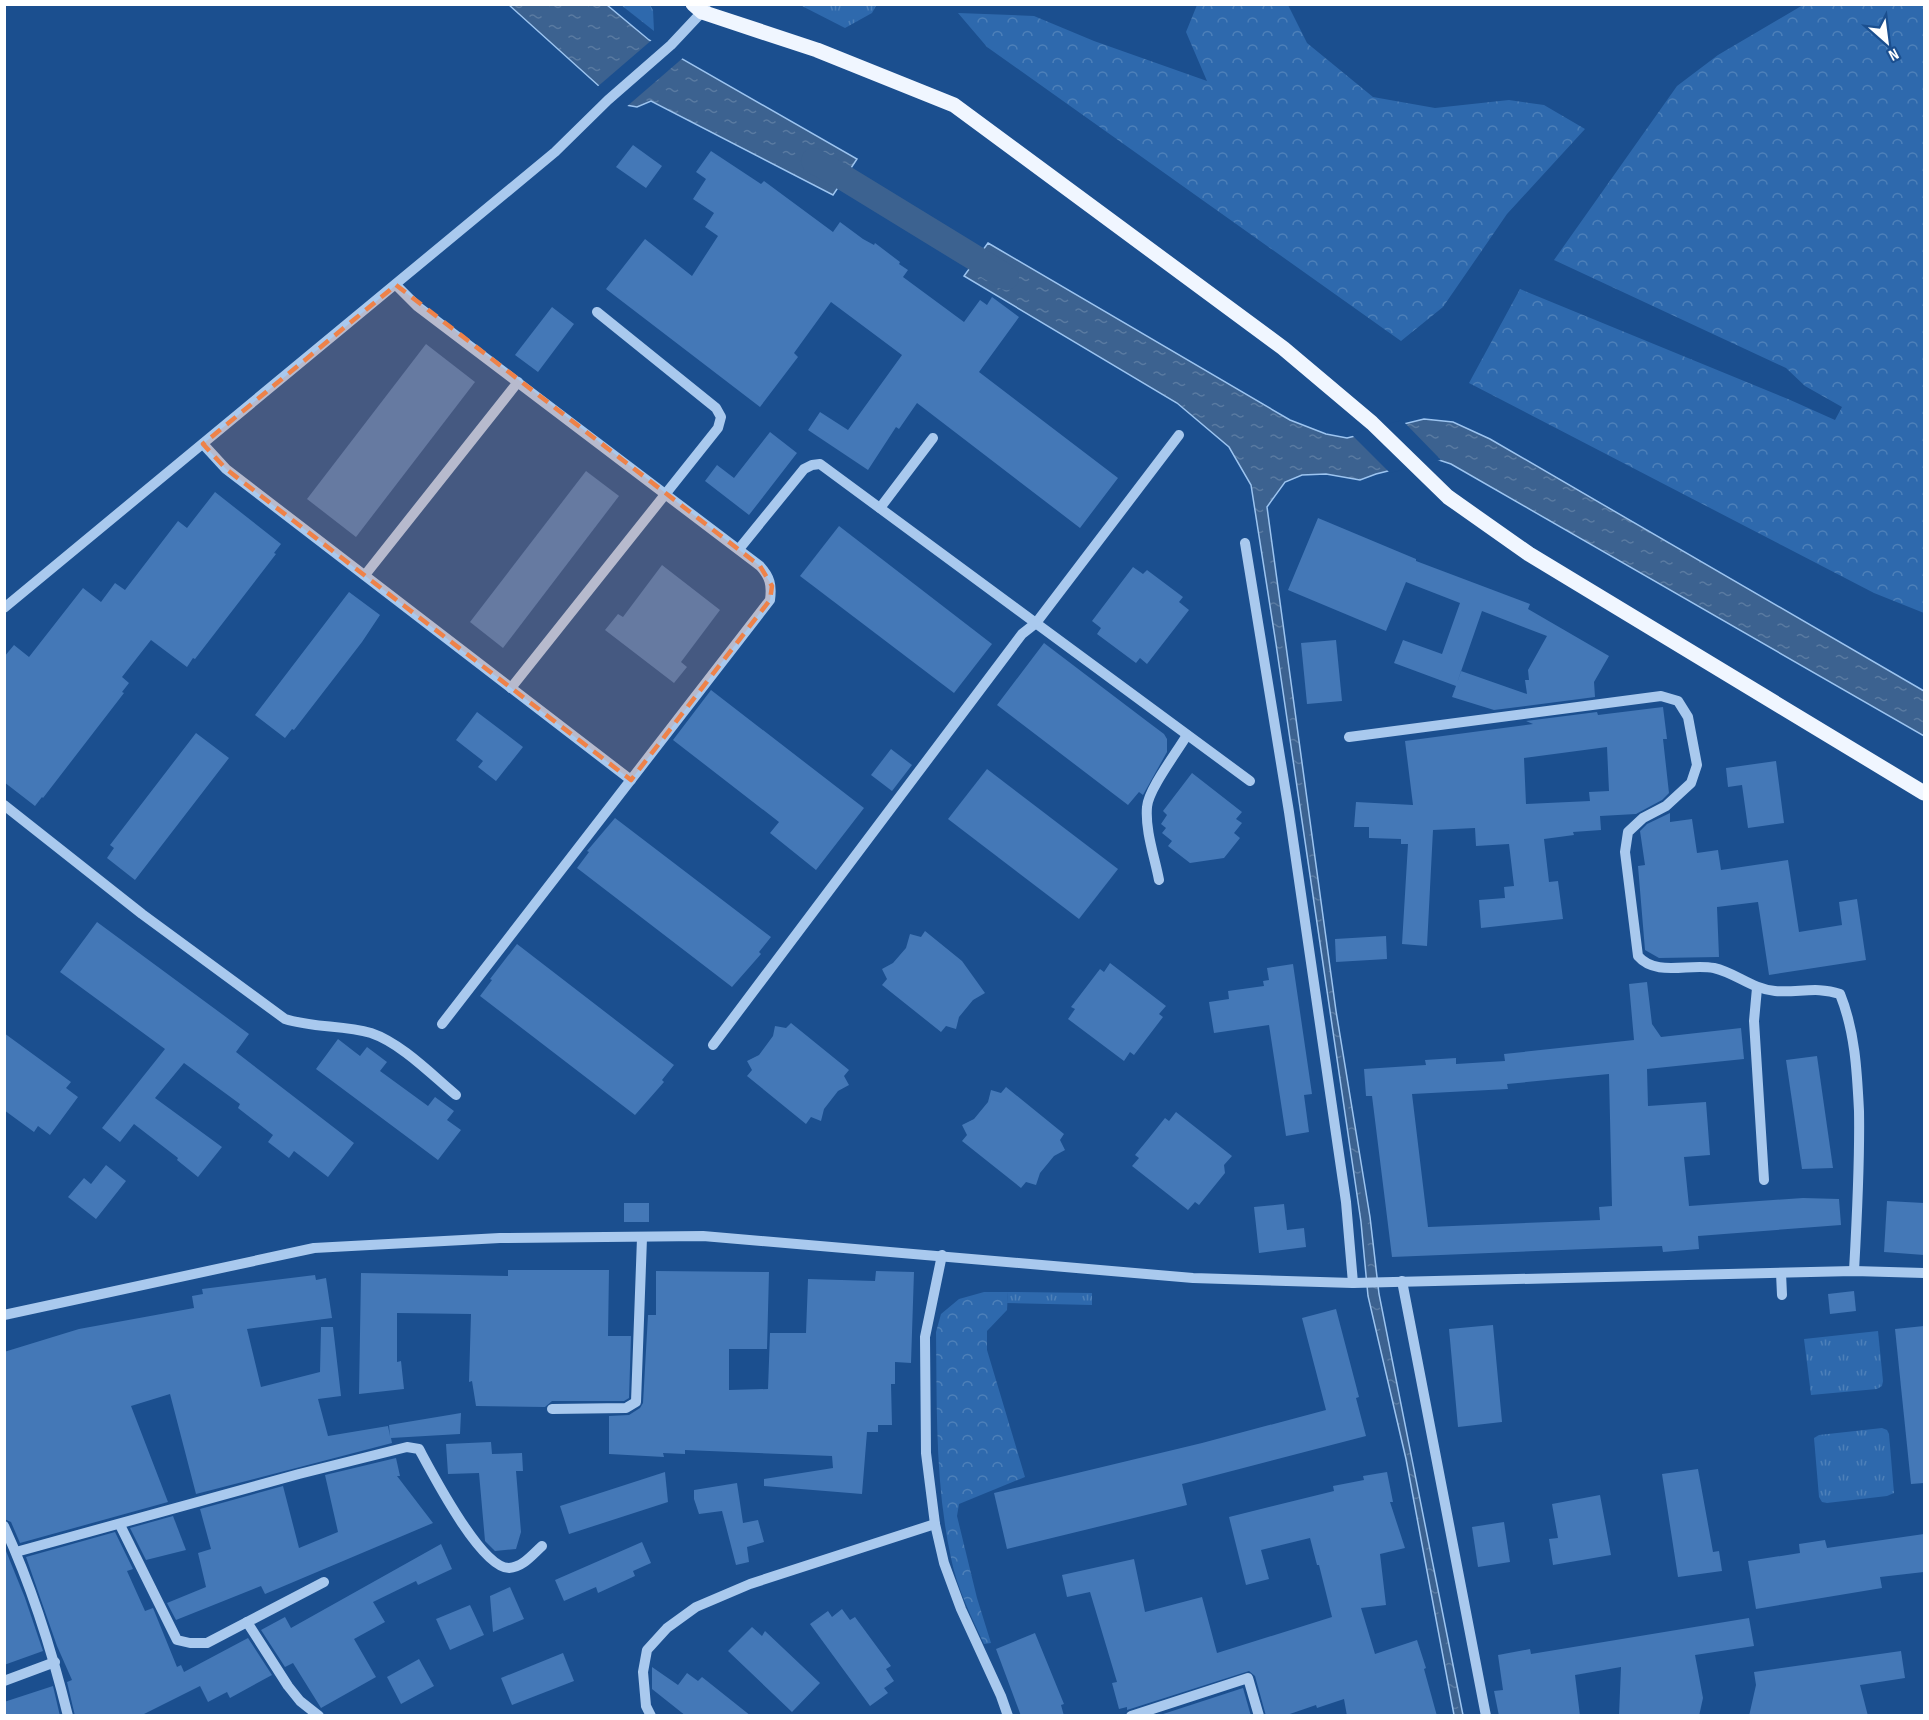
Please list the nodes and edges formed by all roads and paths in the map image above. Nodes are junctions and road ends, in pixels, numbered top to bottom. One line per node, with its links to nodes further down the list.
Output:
1 (700, 7): 2 (street); 20 (main road)
2 (396, 285): 4 (street); 7 (street)
3 (597, 312): 8 (street)
4 (518, 382): 8 (street); 12 (street)
5 (1179, 435): 14 (street)
6 (933, 438): 9 (street)
7 (203, 444): 12 (street); 13 (street)
8 (664, 493): 11 (street); 15 (street)
9 (880, 508): 11 (street); 14 (street)
10 (1245, 543): 34 (street)
11 (739, 549): 18 (street)
12 (365, 575): 15 (street)
13 (4, 608)
14 (1036, 623): 16 (street); 25 (street)
15 (511, 688): 18 (street)
16 (1188, 735): 19 (street); 22 (street)
17 (1349, 737): 23 (street)
18 (631, 780): 24 (street)
19 (1250, 781)
20 (1924, 793)
21 (4, 805): 26 (street)
22 (1159, 880)
23 (1757, 988): 27 (street); 30 (street)
24 (442, 1024)
25 (713, 1045)
26 (456, 1095)
27 (1764, 1180)
28 (642, 1238): 29 (street); 36 (street); 37 (street)
29 (942, 1255): 34 (street); 38 (street)
30 (1854, 1271): 31 (street); 32 (street)
31 (1781, 1273): 33 (street); 35 (street)
32 (1924, 1273)
33 (1402, 1281): 34 (street); 53 (street)
34 (1353, 1283)
35 (1782, 1295)
36 (4, 1315)
37 (552, 1409)
38 (935, 1524): 49 (street); 50 (street)
39 (120, 1525): 41 (street); 42 (street); 44 (street)
40 (4, 1526): 42 (street)
41 (542, 1546)
42 (16, 1552): 45 (street)
43 (324, 1582): 44 (street)
44 (247, 1622): 48 (street)
45 (55, 1662): 46 (street); 47 (street)
46 (4, 1681)
47 (68, 1716)
48 (319, 1716)
49 (651, 1716)
50 (1008, 1716)
51 (1131, 1716): 52 (street)
52 (1259, 1716)
53 (1486, 1716)

